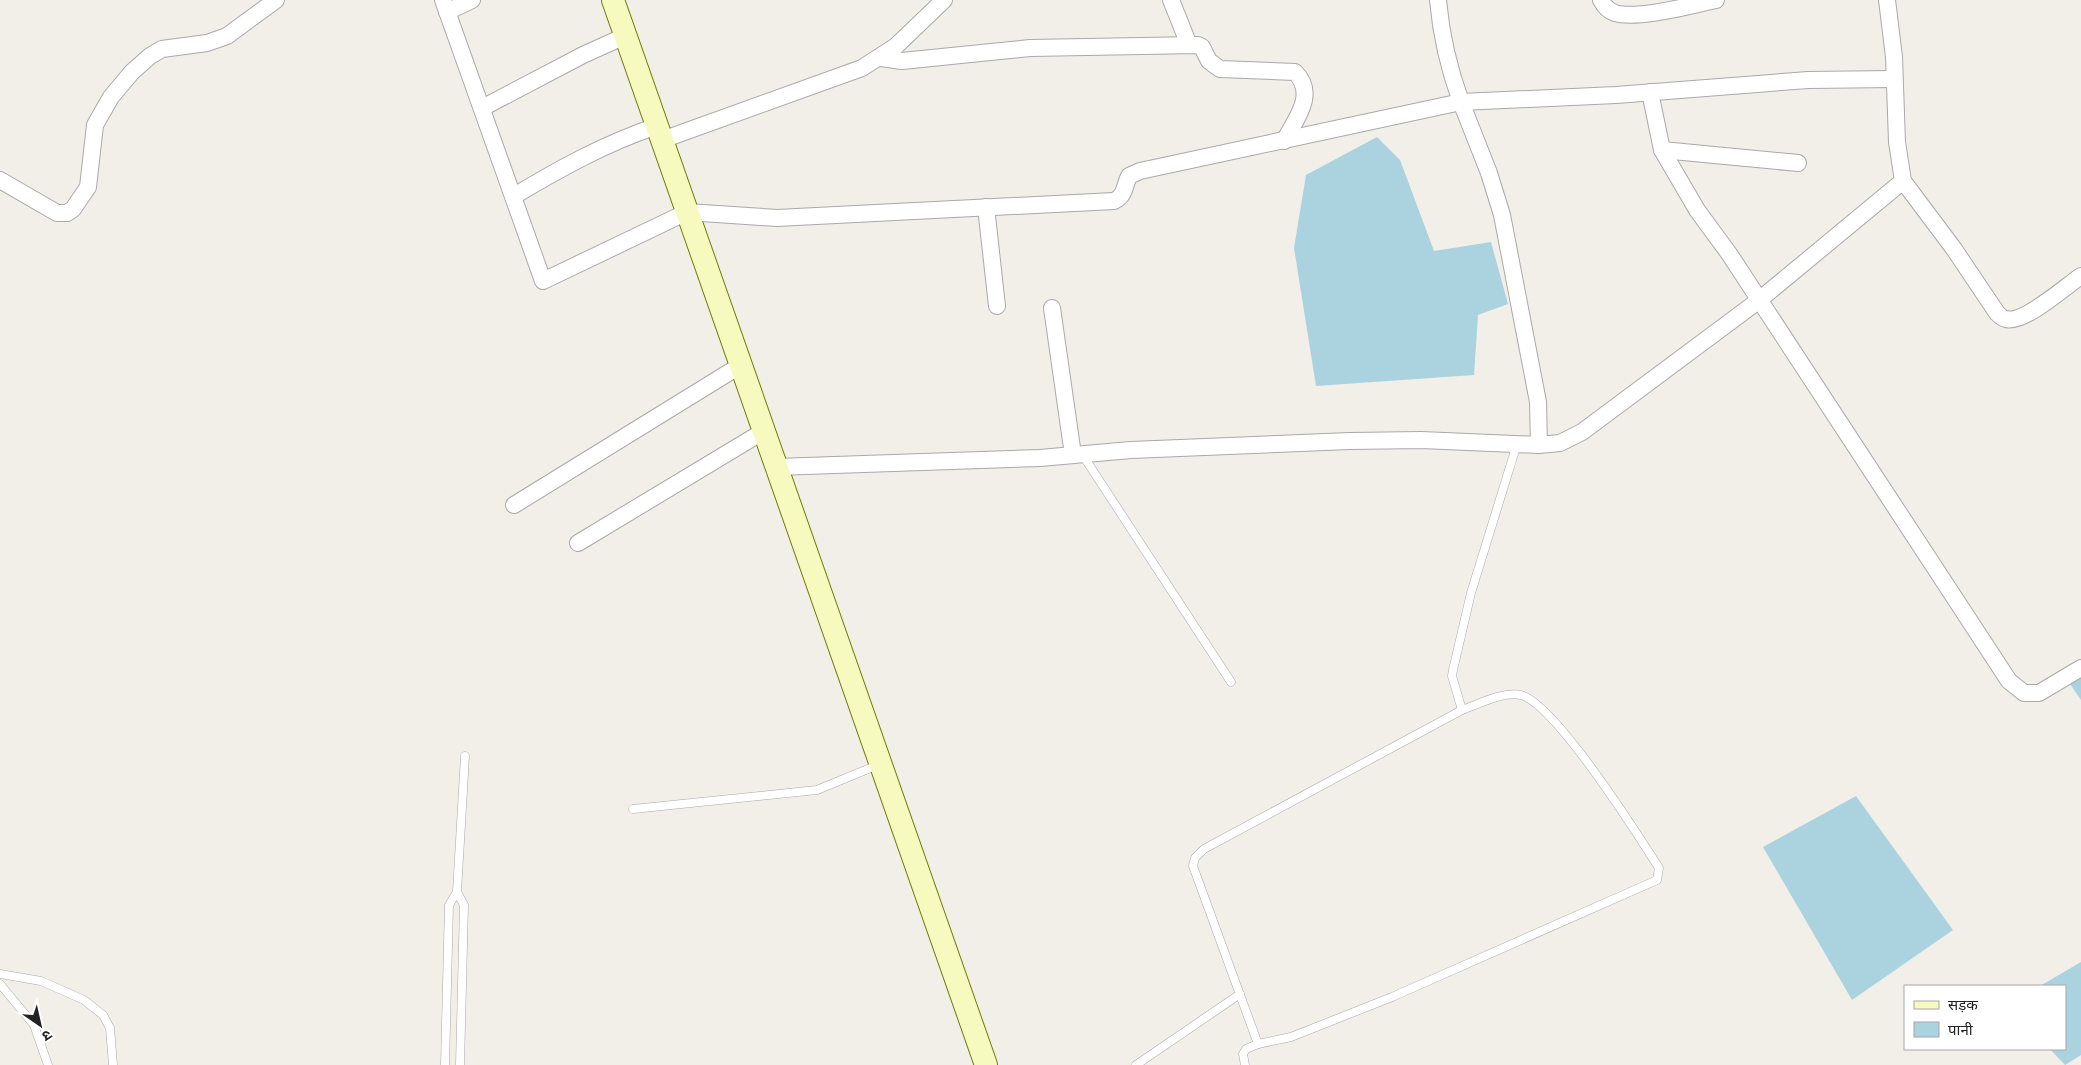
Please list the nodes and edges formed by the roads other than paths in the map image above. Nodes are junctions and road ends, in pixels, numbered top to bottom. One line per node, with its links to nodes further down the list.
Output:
1 (276, 0): 22 (street)
2 (472, 0): 10 (street)
3 (613, 0): 11 (street)
4 (944, 0): 13 (street)
5 (1171, 0): 12 (street)
6 (1438, 0): 16 (street)
7 (1601, 0): 8 (street)
8 (1716, 0)
9 (1887, 0): 14 (street)
10 (445, 6): 17 (street)
11 (626, 36): 17 (street); 18 (street)
12 (1189, 45): 13 (street); 19 (street)
13 (881, 58): 18 (street)
14 (1894, 79): 15 (street); 23 (street)
15 (1650, 92): 16 (street); 20 (street)
16 (1462, 102): 19 (street); 34 (street)
17 (482, 108): 24 (street)
18 (659, 133): 24 (street); 26 (street)
19 (1284, 141): 25 (street)
20 (1662, 150): 21 (street); 28 (street)
21 (1798, 163)
22 (0, 180)
23 (1903, 180): 27 (street); 28 (street)
24 (514, 196): 26 (street)
25 (986, 207): 26 (street); 29 (street)
26 (687, 212): 31 (street)
27 (2081, 276)
28 (1758, 300): 34 (street); 39 (street)
29 (997, 306)
30 (1052, 308): 35 (street)
31 (741, 366): 32 (street); 37 (street)
32 (764, 431): 36 (street); 38 (street)
33 (1517, 444): 34 (street); 35 (street); 41 (lane)
34 (1539, 445)
35 (1078, 455): 36 (street); 40 (lane)
36 (776, 467): 43 (street)
37 (514, 505)
38 (578, 543)
39 (2081, 668)
40 (1231, 682)
41 (1462, 710): 48 (lane); 49 (lane)
42 (464, 756): 45 (lane)
43 (880, 764): 44 (lane); 54 (street)
44 (633, 809)
45 (457, 892): 52 (lane); 53 (lane)
46 (0, 974): 51 (lane)
47 (0, 984): 50 (lane)
48 (1240, 994): 49 (lane); 55 (lane)
49 (1258, 1044): 56 (lane)
50 (48, 1065)
51 (113, 1065)
52 (445, 1065)
53 (460, 1065)
54 (986, 1065)
55 (1136, 1065)
56 (1245, 1065)

